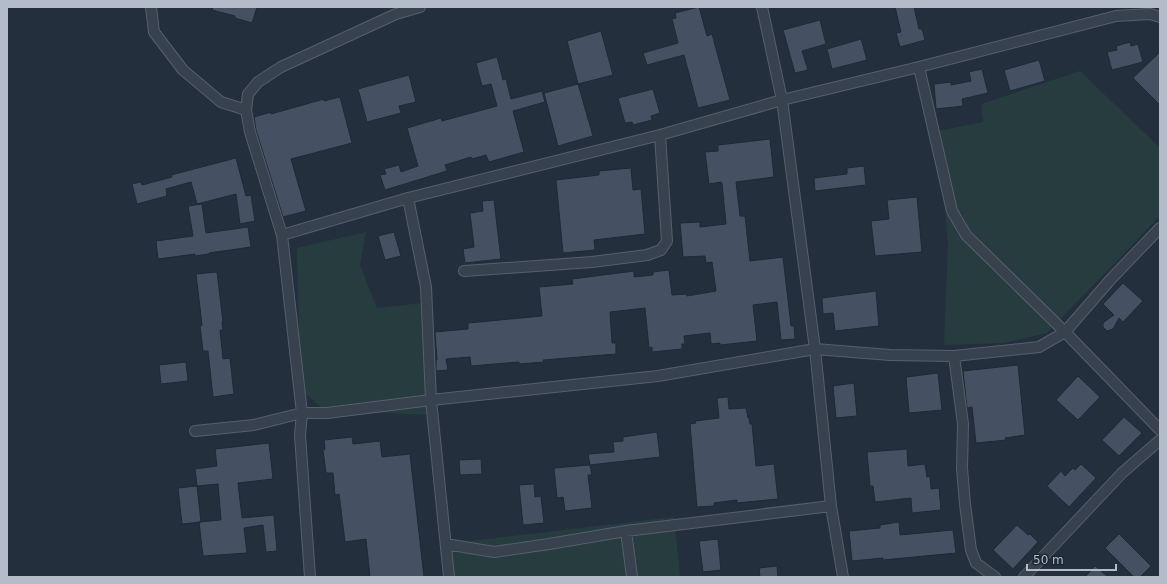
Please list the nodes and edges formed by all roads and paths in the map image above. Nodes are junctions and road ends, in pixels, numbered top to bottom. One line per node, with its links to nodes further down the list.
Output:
1 (151, 7): 7 (street)
2 (420, 7): 7 (street)
3 (762, 7): 6 (street)
4 (1160, 17): 5 (street)
5 (919, 67): 6 (street); 13 (street)
6 (782, 100): 8 (street); 14 (street)
7 (246, 110): 11 (street)
8 (660, 135): 9 (street); 12 (street)
9 (408, 198): 11 (street); 16 (street)
10 (1160, 228): 13 (street)
11 (282, 236): 17 (street)
12 (464, 271)
13 (1065, 332): 15 (street); 18 (street)
14 (815, 349): 15 (street); 16 (street); 21 (street)
15 (954, 356): 28 (street)
16 (431, 400): 17 (street); 23 (street)
17 (302, 413): 19 (street); 24 (street)
18 (1160, 430)
19 (195, 431)
20 (1160, 440): 29 (street)
21 (831, 506): 22 (street); 27 (street)
22 (626, 531): 23 (street); 26 (street)
23 (446, 544): 25 (street)
24 (310, 577)
25 (449, 577)
26 (632, 577)
27 (843, 577)
28 (995, 577)
29 (1024, 577)

